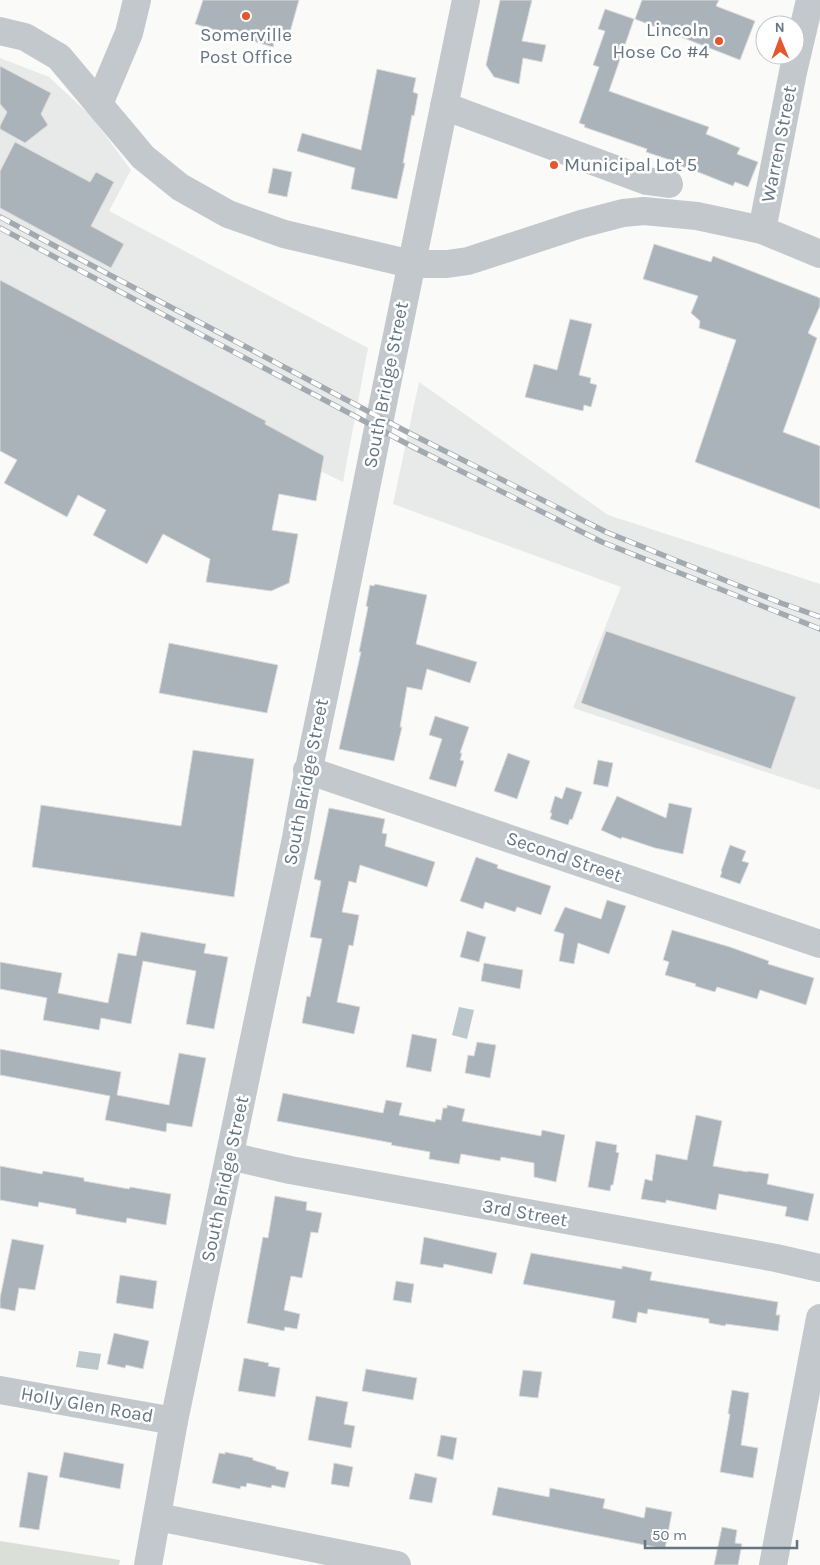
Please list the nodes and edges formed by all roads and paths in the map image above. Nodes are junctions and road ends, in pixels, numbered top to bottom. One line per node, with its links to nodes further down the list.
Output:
1 (136, 0): 5 (street)
2 (466, 0): 6 (street, South Bridge Street)
3 (810, 0): 8 (street, Warren Street)
4 (0, 31): 5 (street)
5 (99, 104): 10 (street)
6 (444, 106): 7 (street); 10 (street, South Bridge Street)
7 (669, 184)
8 (762, 230): 9 (street); 10 (street)
9 (820, 254)
10 (411, 264): 11 (street, South Bridge Street)
11 (307, 770): 12 (street, Second Street); 13 (street, South Bridge Street)
12 (820, 944)
13 (230, 1156): 14 (street, 3rd Street); 17 (street, South Bridge Street)
14 (820, 1268)
15 (820, 1318): 21 (street)
16 (0, 1390): 17 (street, Holly Glen Road)
17 (174, 1421): 18 (street, South Bridge Street)
18 (158, 1516): 19 (street, South Bridge Street); 20 (street)
19 (148, 1565)
20 (397, 1565)
21 (773, 1565)

